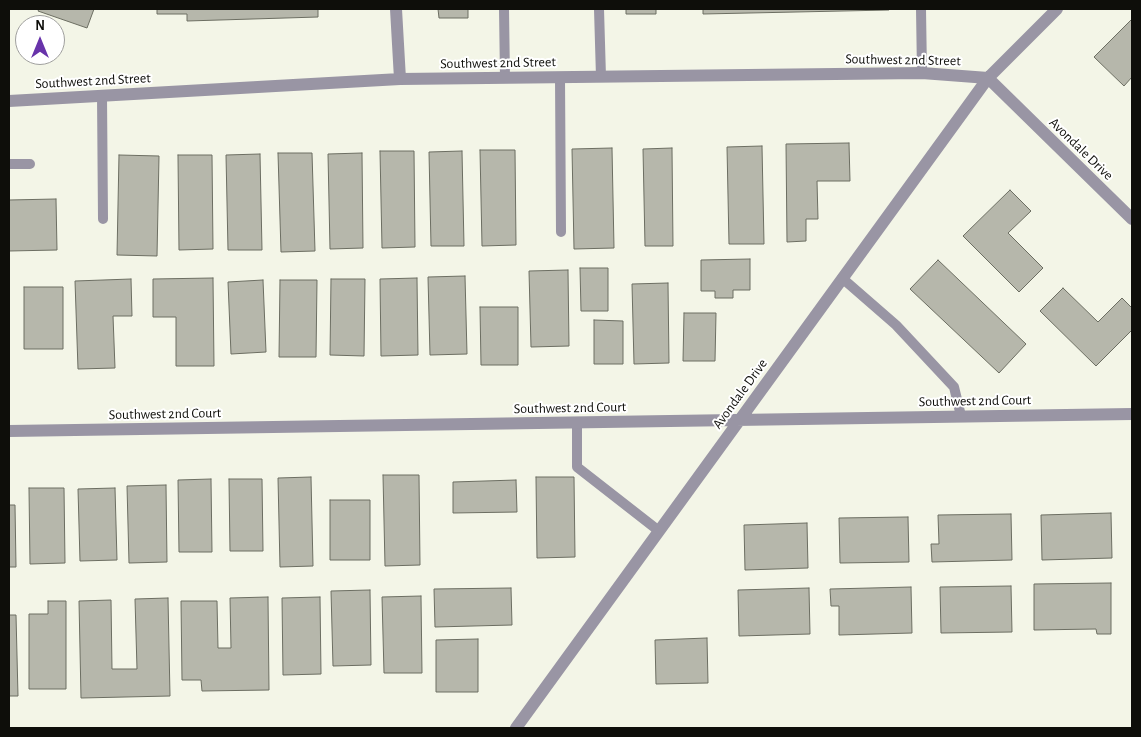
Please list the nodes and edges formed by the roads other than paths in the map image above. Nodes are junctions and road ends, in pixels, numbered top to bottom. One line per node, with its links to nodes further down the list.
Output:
1 (396, 9): 11 (street)
2 (504, 9): 8 (lane)
3 (599, 9): 7 (lane)
4 (921, 9): 6 (lane)
5 (1056, 9): 10 (street, Avondale Drive)
6 (922, 73): 7 (street, Southwest 2nd Street); 10 (street, Southwest 2nd Street)
7 (601, 77): 9 (street, Southwest 2nd Street)
8 (504, 78): 9 (street, Southwest 2nd Street); 11 (street, Southwest 2nd Street)
9 (560, 78): 18 (lane)
10 (988, 78): 16 (street, Avondale Drive); 19 (street, Avondale Drive)
11 (400, 80): 12 (street, Southwest 2nd Street)
12 (102, 96): 13 (street, Southwest 2nd Street); 17 (lane)
13 (9, 101)
14 (9, 164): 15 (lane)
15 (30, 164)
16 (1132, 219)
17 (103, 220)
18 (560, 232)
19 (842, 278): 21 (lane); 22 (street, Avondale Drive)
20 (1132, 414): 21 (street, Southwest 2nd Court)
21 (961, 416): 22 (street, Southwest 2nd Court)
22 (740, 420): 23 (street, Southwest 2nd Court); 25 (street, Avondale Drive)
23 (577, 423): 24 (street, Southwest 2nd Court); 25 (lane)
24 (9, 431)
25 (659, 531): 26 (street, Avondale Drive)
26 (516, 728)

